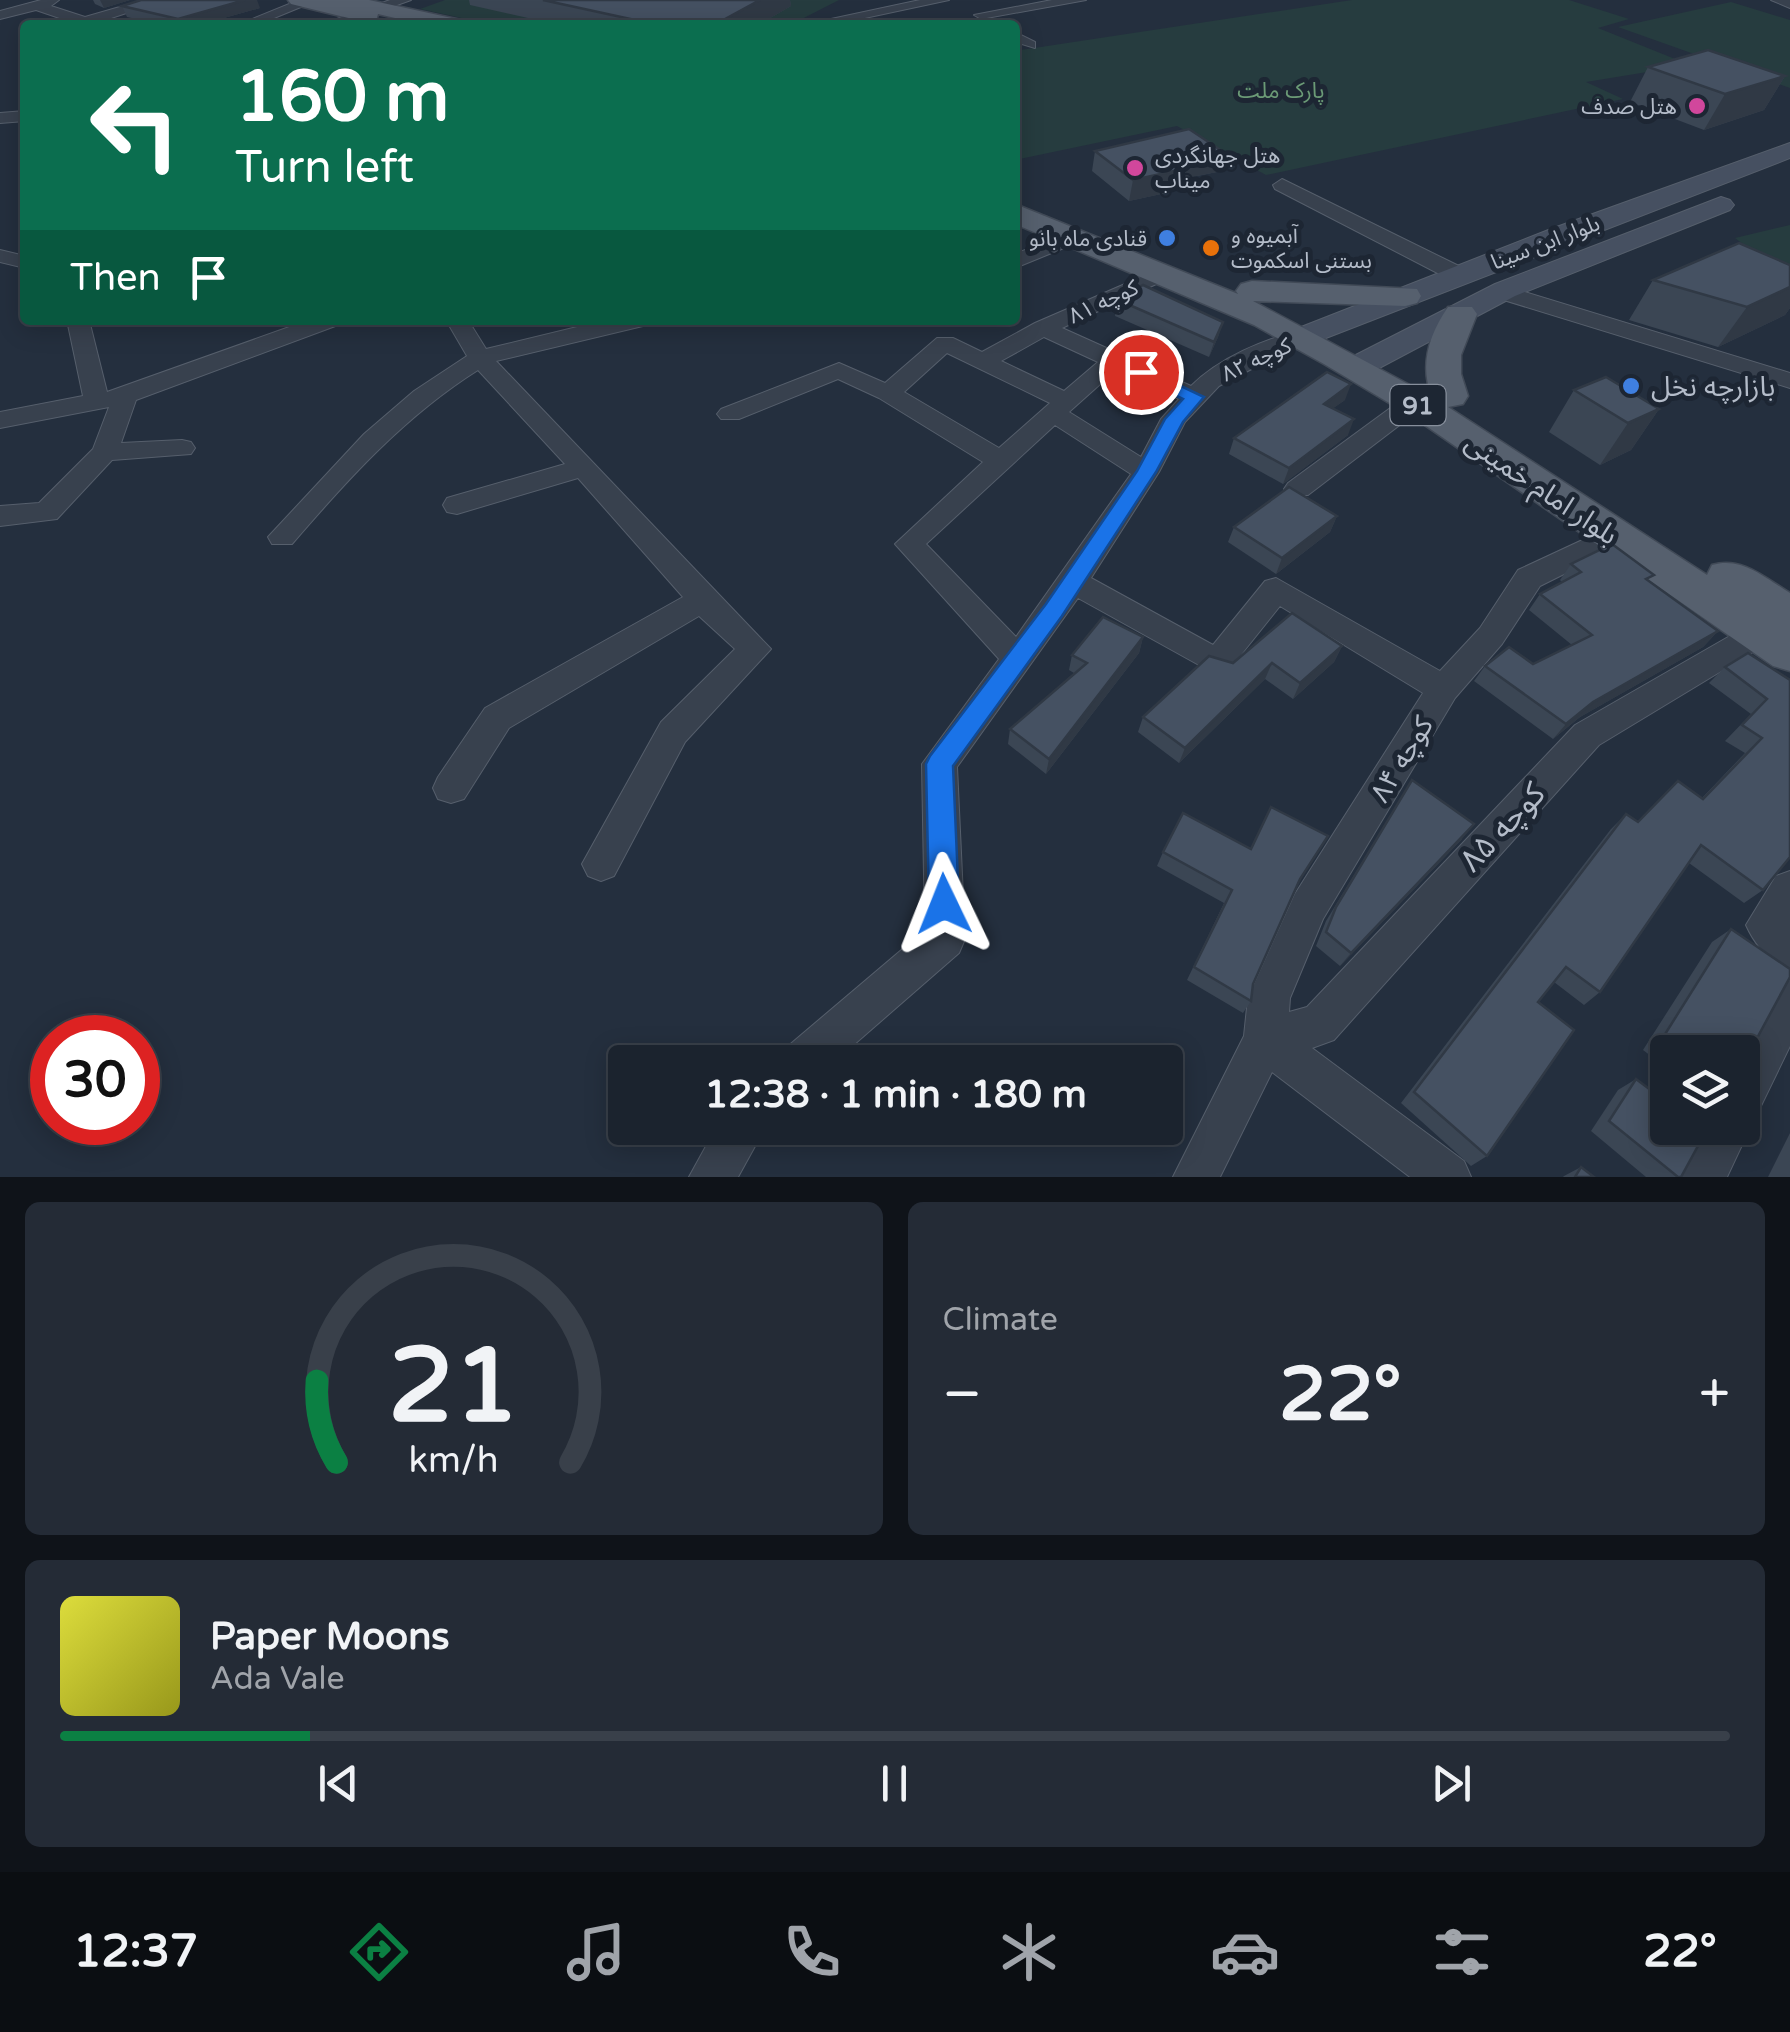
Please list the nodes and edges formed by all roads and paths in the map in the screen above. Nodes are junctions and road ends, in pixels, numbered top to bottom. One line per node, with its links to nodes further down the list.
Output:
1 (56, 0): 10 (street)
2 (159, 0): 15 (street)
3 (340, 0): 13 (main road)
4 (404, 0): 13 (street)
5 (942, 0): 18 (street)
6 (1080, 0): 11 (street)
7 (1778, 0): 9 (street)
8 (302, 1): 13 (main road); 16 (street)
9 (1790, 4)
10 (36, 5): 12 (street); 14 (street)
11 (978, 7)
12 (10, 8)
13 (371, 16): 17 (main road)
14 (81, 20)
15 (99, 20)
16 (256, 20)
17 (407, 20)
18 (836, 20)
19 (1020, 39): 20 (street)
20 (1030, 45)
21 (1790, 150): 29 (main road, بلوار ابن سینا)
22 (1790, 178): 31 (main road, بلوار ابن سینا)
23 (1282, 185): 29 (street)
24 (1020, 198): 30 (main road, بلوار امام خمینی / 91)
25 (1020, 214): 26 (main road, بلوار امام خمینی / 91)
26 (1074, 237): 27 (street); 28 (main road, بلوار امام خمینی / 91)
27 (1020, 260)
28 (1162, 274): 39 (street, کوچه ۸۱); 40 (main road, بلوار امام خمینی / 91)
29 (1460, 275): 32 (main road, بلوار ابن سینا)
30 (1252, 291): 32 (main road); 40 (main road, بلوار امام خمینی / 91)
31 (1502, 292): 33 (main road, بلوار ابن سینا); 46 (street)
32 (1405, 296): 40 (main road, بلوار ابن سینا)
33 (1460, 314): 45 (main road, بلوار ابن سینا); 50 (main road)
34 (79, 325): 51 (street)
35 (317, 325): 49 (street)
36 (460, 325): 42 (street)
37 (516, 325): 41 (street)
38 (615, 325): 41 (street)
39 (1043, 328): 43 (street); 44 (street, کوچه ۸۱)
40 (1315, 332): 45 (main road, بلوار امام خمینی / 91); 47 (street, کوچه ۸۲)
41 (524, 344): 42 (street)
42 (480, 358): 58 (street); 63 (street)
43 (1114, 360): 47 (street); 52 (street)
44 (982, 361): 48 (street); 52 (street)
45 (1368, 362): 50 (main road, بلوار امام خمینی / 91)
46 (1790, 381)
47 (1202, 389): 59 (street)
48 (888, 394): 53 (street); 57 (street)
49 (125, 396): 51 (street); 56 (street)
50 (1432, 399): 60 (street); 64 (main road, بلوار امام خمینی / 91); 67 (main road, بلوار امام خمینی / 91)
51 (97, 402): 54 (street)
52 (1060, 407): 57 (street); 59 (street)
53 (730, 414)
54 (0, 420)
55 (182, 448): 56 (street)
56 (105, 452): 62 (street)
57 (1000, 460): 68 (street)
58 (583, 467): 61 (street); 66 (street)
59 (1146, 472): 65 (street)
60 (1298, 489)
61 (457, 505)
62 (0, 516)
63 (282, 537)
64 (1614, 537): 67 (main road, بلوار امام خمینی / 91); 69 (street, کوچه ۸۴)
65 (1074, 581): 68 (street); 69 (street)
66 (702, 600): 70 (street); 71 (street)
67 (1780, 634): 75 (street, کوچه ۸۵)
68 (1018, 659): 76 (street)
69 (1443, 690): 75 (street, کوچه ۸۴)
70 (451, 788)
71 (601, 864)
72 (1790, 889): 73 (street)
73 (1790, 950)
74 (1790, 1002): 77 (street)
75 (1266, 1040): 81 (street, کوچه ۸۴); 82 (street)
76 (822, 1045)
77 (1760, 1061)
78 (732, 1145): 80 (street)
79 (1718, 1145): 83 (street)
80 (712, 1177)
81 (1196, 1177)
82 (1448, 1177)
83 (1702, 1177)

